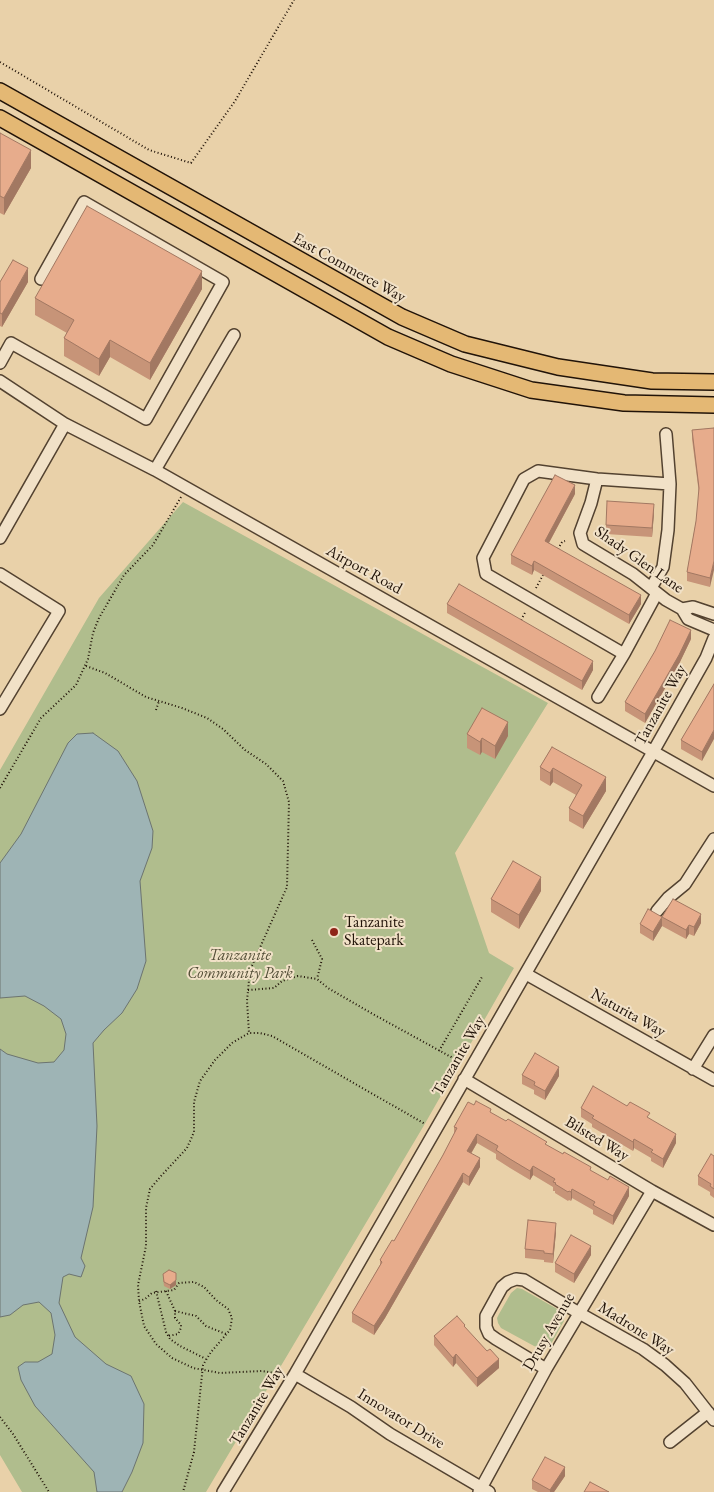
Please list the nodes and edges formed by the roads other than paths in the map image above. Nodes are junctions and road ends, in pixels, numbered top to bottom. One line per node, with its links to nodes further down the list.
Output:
1 (0, 91): 7 (main road, East Commerce Way)
2 (0, 118): 8 (main road)
3 (41, 279): 5 (street)
4 (234, 335): 11 (street)
5 (0, 363)
6 (0, 381): 9 (street, Airport Road)
7 (714, 382)
8 (714, 405)
9 (65, 424): 11 (street, Airport Road); 14 (street)
10 (666, 434): 13 (street)
11 (155, 470): 24 (street, Airport Road)
12 (597, 479): 13 (street); 16 (street, Shady Glen Lane); 21 (street)
13 (670, 484): 16 (street)
14 (0, 538)
15 (0, 574): 23 (street)
16 (654, 591): 17 (street, Shady Glen Lane); 21 (street)
17 (682, 609): 18 (street, Shady Glen Lane); 19 (street, Shady Glen Lane)
18 (714, 614)
19 (714, 630)
20 (714, 638): 24 (street, Tanzanite Way)
21 (624, 654): 22 (street)
22 (598, 697)
23 (0, 709)
24 (653, 752): 25 (street, Airport Road); 28 (street, Tanzanite Way)
25 (714, 786)
26 (714, 839): 27 (street)
27 (657, 911)
28 (526, 974): 30 (street, Naturita Way); 31 (street, Tanzanite Way)
29 (714, 1035): 30 (street)
30 (693, 1068): 32 (street, Naturita Way)
31 (464, 1079): 33 (street, Bilsted Way); 37 (street, Tanzanite Way)
32 (714, 1080)
33 (652, 1191): 34 (street, Bilsted Way); 35 (street, Drusy Avenue)
34 (714, 1226)
35 (579, 1314): 36 (street, Drusy Avenue); 36 (street, Madrone Way); 38 (street, Madrone Way)
36 (546, 1369): 41 (street, Drusy Avenue)
37 (295, 1374): 40 (street, Tanzanite Way); 41 (street, Innovator Drive)
38 (711, 1416): 39 (street)
39 (670, 1442)
40 (229, 1490)
41 (483, 1490)

